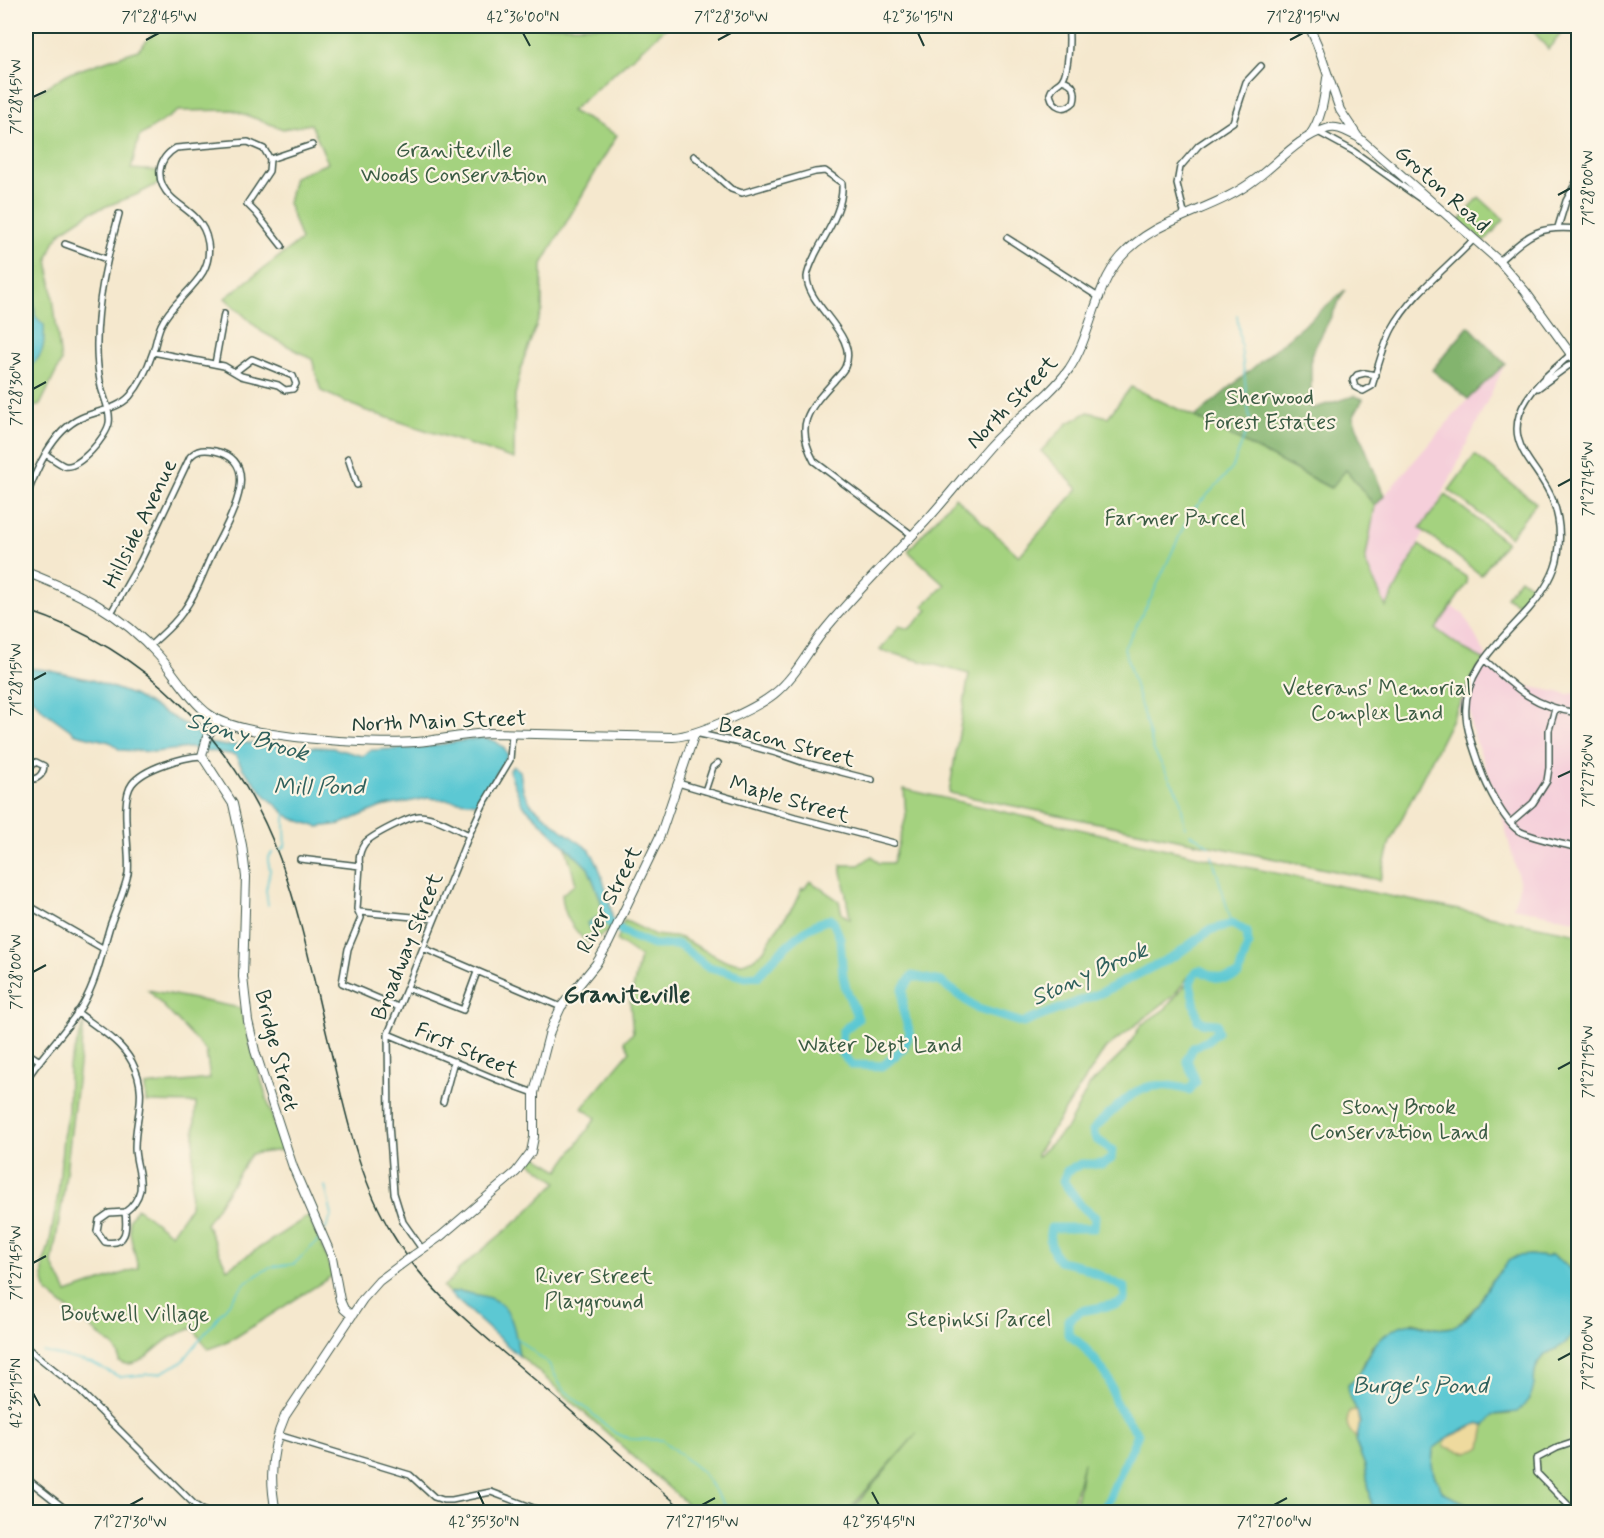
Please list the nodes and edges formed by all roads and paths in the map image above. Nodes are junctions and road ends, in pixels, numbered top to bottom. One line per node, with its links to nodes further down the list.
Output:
1 (1068, 26): 5 (street)
2 (1309, 26): 4 (main road, Groton Road)
3 (1261, 66): 14 (street)
4 (1328, 77): 7 (main road, Groton Road); 8 (main road)
5 (1062, 80): 5 (street)
6 (1318, 132): 7 (main road, North Street); 8 (main road, North Street); 15 (street)
7 (1358, 137): 15 (main road, Groton Road)
8 (1307, 138): 14 (main road, North Street)
9 (312, 146): 11 (street)
10 (694, 156): 38 (street)
11 (270, 159): 21 (street); 26 (street)
12 (1578, 179): 16 (street)
13 (119, 214): 22 (street)
14 (1185, 216): 24 (main road, North Street)
15 (1453, 222): 19 (main road, Groton Road)
16 (1558, 227): 17 (street); 23 (street)
17 (1578, 229)
18 (1007, 238): 24 (street)
19 (1473, 240): 23 (main road, Groton Road); 31 (street)
20 (65, 244): 22 (street)
21 (282, 246)
22 (106, 259): 33 (street)
23 (1498, 261): 27 (main road, Groton Road)
24 (1100, 298): 38 (main road, North Street)
25 (224, 314): 29 (street)
26 (153, 352): 29 (street); 33 (street)
27 (1571, 354): 28 (main road, Groton Road); 32 (street)
28 (1578, 363): 32 (street)
29 (215, 364): 30 (street)
30 (235, 372): 30 (street)
31 (1376, 375)
32 (1531, 392): 42 (street)
33 (108, 410): 34 (street); 34 (street)
34 (45, 454): 37 (street)
35 (348, 458): 36 (street)
36 (357, 485)
37 (26, 498)
38 (912, 535): 46 (main road, North Street)
39 (26, 572): 40 (main road, North Main Street)
40 (111, 613): 41 (main road, North Main Street); 41 (street, Hillside Avenue)
41 (150, 646): 45 (main road, North Main Street)
42 (1485, 660): 43 (street); 55 (street)
43 (1555, 709): 44 (street); 55 (street)
44 (1578, 713)
45 (218, 720): 47 (main road, North Main Street); 48 (main road)
46 (694, 733): 47 (main road, North Main Street); 52 (street, Beacon Street); 53 (main road, River Street)
47 (512, 734): 56 (street, Broadway Street)
48 (202, 753): 65 (street); 80 (main road, Bridge Street)
49 (718, 763): 54 (street)
50 (26, 771): 51 (street)
51 (26, 779)
52 (872, 780)
53 (678, 783): 54 (street, Maple Street); 69 (main road, River Street)
54 (705, 791): 57 (street, Maple Street)
55 (1511, 822): 58 (street)
56 (469, 835): 60 (street); 63 (street, Broadway Street)
57 (894, 843)
58 (1578, 848)
59 (300, 860): 60 (street)
60 (360, 866): 62 (street)
61 (26, 904): 65 (street)
62 (360, 912): 63 (street); 68 (street)
63 (434, 919): 64 (street, Broadway Street)
64 (423, 948): 66 (street); 67 (street, Broadway Street)
65 (104, 950): 70 (street)
66 (477, 972): 67 (street); 69 (street)
67 (407, 988): 68 (street, Broadway Street)
68 (398, 1006): 71 (street, Broadway Street)
69 (561, 1007): 76 (main road, River Street)
70 (77, 1012): 73 (street); 78 (street)
71 (388, 1034): 74 (street, First Street); 79 (street, Broadway Street)
72 (26, 1052): 73 (street)
73 (40, 1060): 75 (street)
74 (454, 1061): 76 (street, First Street); 77 (street)
75 (26, 1080)
76 (534, 1093): 79 (main road, River Street)
77 (443, 1102)
78 (125, 1212): 78 (street)
79 (422, 1249): 80 (main road, River Street, bridge)
80 (351, 1315): 82 (main road, River Street)
81 (26, 1347): 87 (street)
82 (278, 1436): 85 (main road, River Street); 89 (street)
83 (1578, 1441): 90 (street)
84 (26, 1478): 86 (street)
85 (276, 1511): 88 (street)
86 (69, 1512)
87 (206, 1512)
88 (264, 1512)
89 (544, 1512)
90 (1575, 1512)

